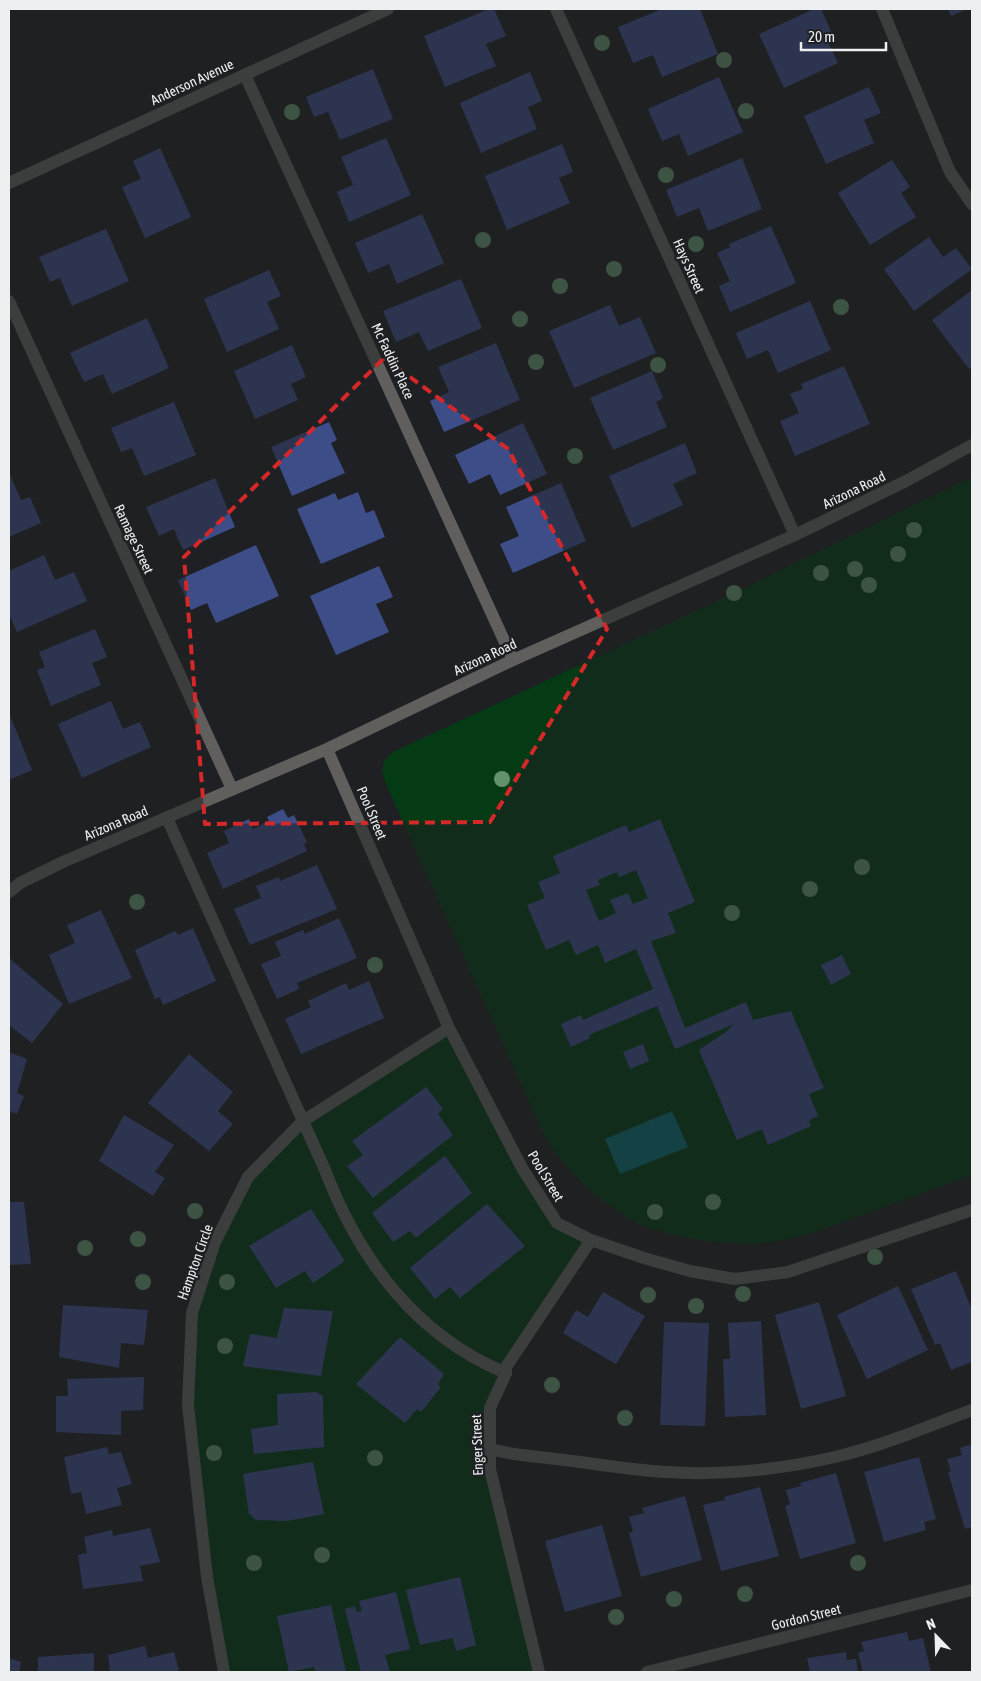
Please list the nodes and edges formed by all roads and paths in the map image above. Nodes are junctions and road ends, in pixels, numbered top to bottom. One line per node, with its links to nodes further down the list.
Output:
1 (388, 9): 4 (street, Anderson Avenue)
2 (556, 9): 9 (street, Hays Street)
3 (882, 9): 6 (street)
4 (245, 74): 5 (street, Anderson Avenue); 10 (street, Mc Faddin Place)
5 (9, 183)
6 (972, 204)
7 (9, 301): 12 (street, Ramage Street)
8 (972, 445): 9 (street, Arizona Road)
9 (796, 535): 10 (street, Arizona Road)
10 (513, 660): 11 (street, Arizona Road)
11 (327, 749): 12 (street, Arizona Road); 15 (street, Pool Street)
12 (232, 789): 13 (street, Arizona Road)
13 (167, 818): 14 (street, Arizona Road); 16 (street)
14 (9, 892)
15 (449, 1028): 16 (street, Hampton Circle); 18 (street, Pool Street)
16 (303, 1121): 19 (street); 23 (street, Hampton Circle)
17 (972, 1210): 18 (street, Pool Street)
18 (591, 1240): 19 (street, Enger Street)
19 (506, 1373): 21 (street, Enger Street)
20 (972, 1410): 21 (street)
21 (489, 1449): 24 (street, Enger Street)
22 (972, 1590): 25 (street, Gordon Street)
23 (224, 1672)
24 (539, 1672)
25 (647, 1672)

